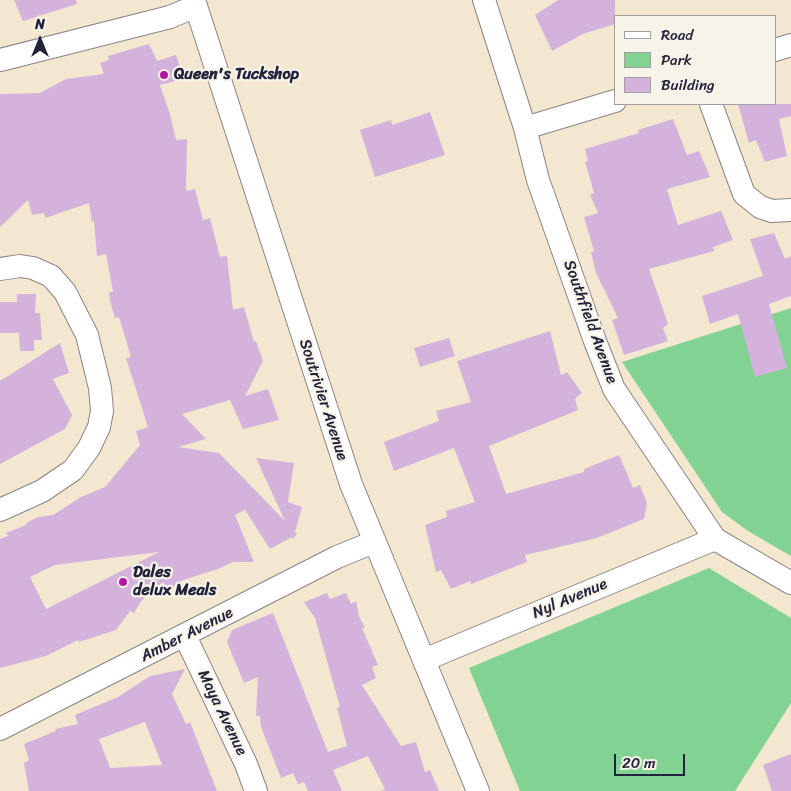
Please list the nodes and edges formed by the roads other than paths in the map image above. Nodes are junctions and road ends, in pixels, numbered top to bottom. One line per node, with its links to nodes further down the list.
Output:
1 (484, 0): 8 (street, Southfield Avenue)
2 (195, 3): 5 (street); 13 (street, Soutrivier Avenue)
3 (791, 45): 4 (street)
4 (776, 50)
5 (2, 53)
6 (614, 100): 8 (street)
7 (711, 105): 9 (street)
8 (525, 128): 12 (street, Southfield Avenue)
9 (791, 210)
10 (0, 269): 11 (street)
11 (0, 510)
12 (715, 539): 14 (street, Southfield Avenue); 16 (street, Nyl Avenue)
13 (374, 542): 15 (street, Amber Avenue); 16 (street, Soutrivier Avenue)
14 (791, 583)
15 (185, 636): 17 (street, Amber Avenue); 18 (street, Maya Avenue)
16 (424, 660): 19 (street, Soutrivier Avenue)
17 (0, 728)
18 (256, 791)
19 (478, 791)

